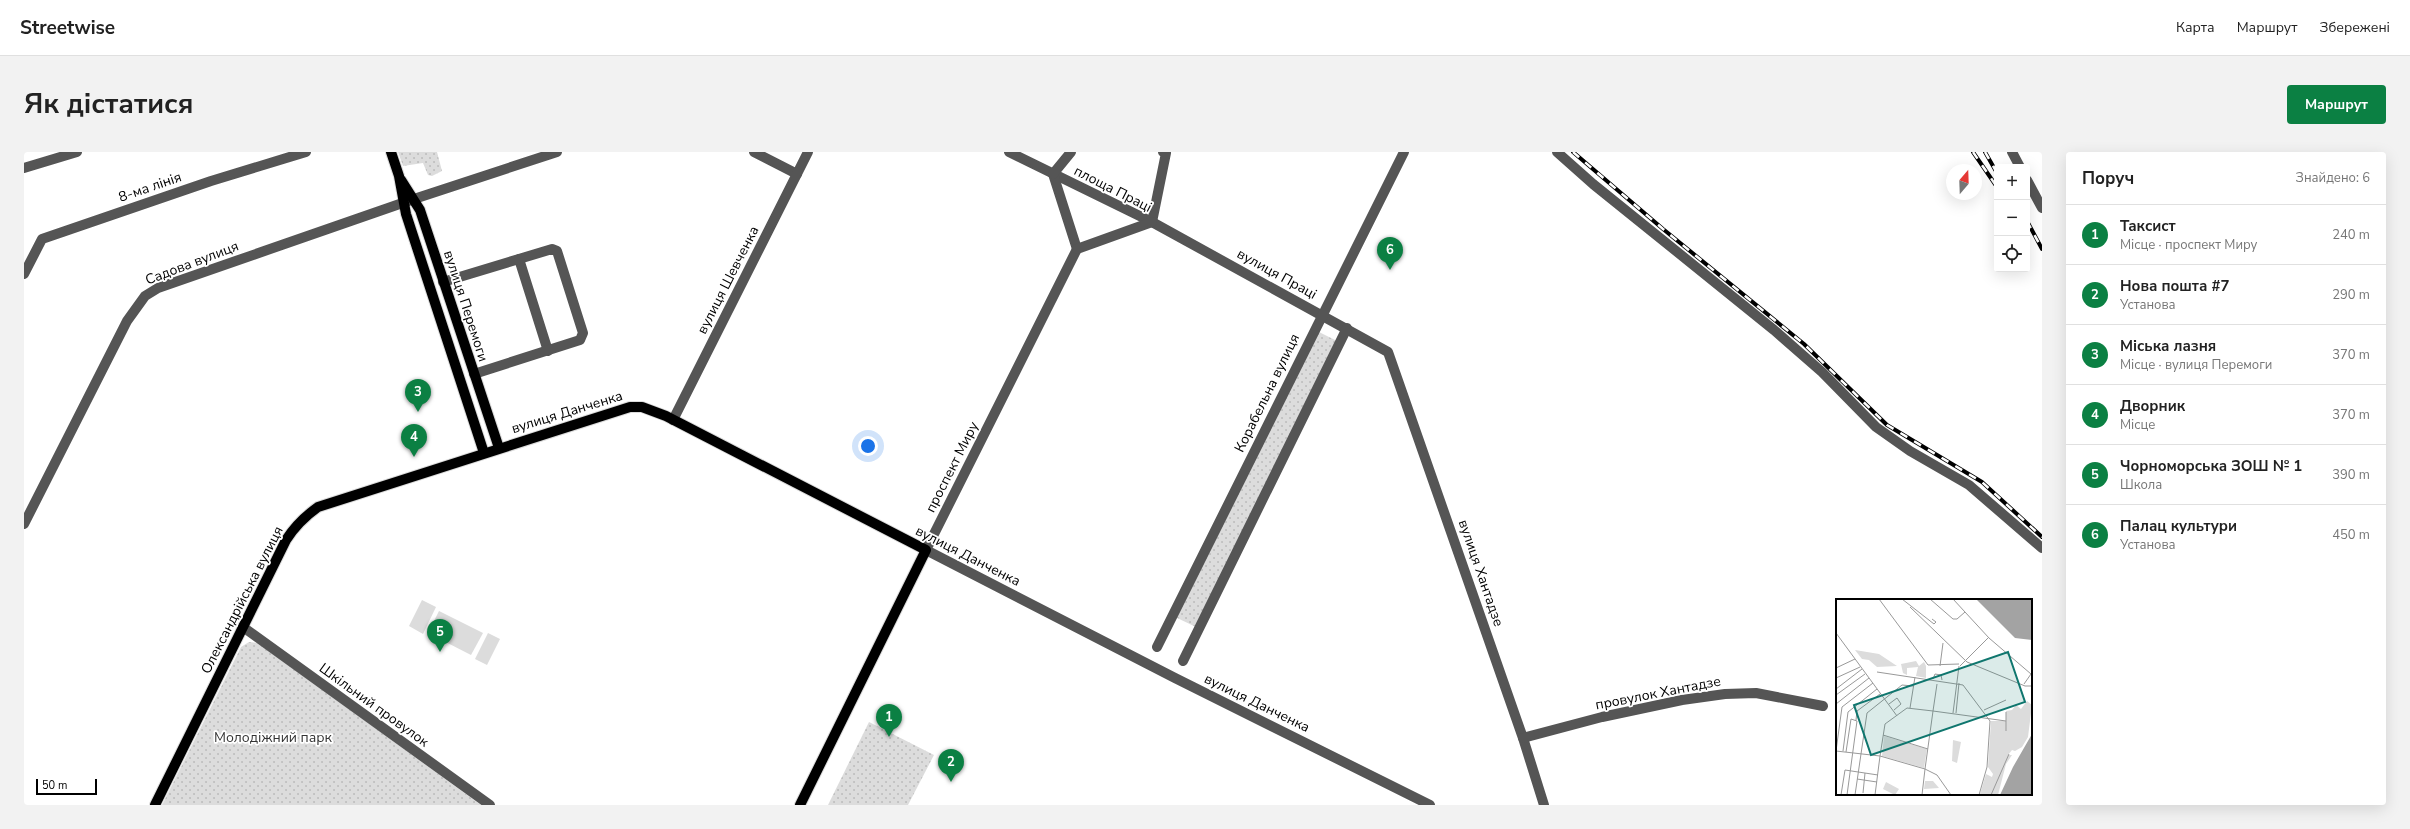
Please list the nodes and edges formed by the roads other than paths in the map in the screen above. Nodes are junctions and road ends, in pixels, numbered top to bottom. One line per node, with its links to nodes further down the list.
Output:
1 (77, 152): 14 (street)
2 (306, 152): 25 (street, 8-ма лінія)
3 (391, 152): 17 (main road, вулиця Перемоги)
4 (557, 152): 19 (street, Садова вулиця)
5 (754, 152): 15 (street)
6 (808, 152): 15 (street, вулиця Шевченка)
7 (1009, 152): 16 (street)
8 (1071, 152): 16 (street)
9 (1163, 152): 22 (street)
10 (1404, 152): 27 (street, Корабельна вулиця)
11 (1557, 152): 36 (street)
12 (2012, 152): 13 (street)
13 (2018, 164)
14 (24, 168)
15 (797, 174): 32 (street, вулиця Шевченка)
16 (1053, 174): 22 (street, площа Праці); 23 (street, площа Праці)
17 (399, 176): 19 (main road, вулиця Перемоги); 20 (main road, вулиця Перемоги)
18 (2030, 186): 21 (street)
19 (414, 199): 20 (street, Садова вулиця); 26 (main road, вулиця Перемоги)
20 (404, 203): 34 (main road, вулиця Перемоги); 35 (street, Садова вулиця)
21 (2042, 208)
22 (1152, 222): 23 (street, площа Праці); 27 (street, вулиця Праці)
23 (1077, 249): 37 (street, проспект Миру)
24 (519, 258): 26 (street); 29 (street); 29 (street)
25 (24, 274)
26 (444, 282): 31 (main road, вулиця Перемоги)
27 (1322, 314): 28 (street, вулиця Праці); 39 (street, Корабельна вулиця)
28 (1347, 328): 30 (street, вулиця Праці); 40 (street)
29 (548, 351): 31 (street)
30 (1388, 352): 42 (street, вулиця Хантадзе)
31 (474, 374): 33 (main road, вулиця Перемоги)
32 (674, 420): 33 (main road, вулиця Данченка); 37 (main road, вулиця Данченка)
33 (499, 448): 34 (main road, вулиця Данченка)
34 (484, 453): 38 (main road, Олександрійська вулиця)
35 (24, 524)
36 (2042, 548)
37 (926, 550): 45 (main road, проспект Миру); 46 (street, вулиця Данченка)
38 (243, 627): 43 (main road, Олександрійська вулиця); 44 (street, Шкільний провулок)
39 (1156, 647)
40 (1183, 661)
41 (1823, 706): 42 (street, провулок Хантадзе)
42 (1523, 738): 47 (street, вулиця Хантадзе)
43 (155, 805)
44 (490, 805)
45 (800, 805)
46 (1430, 805)
47 (1544, 805)

